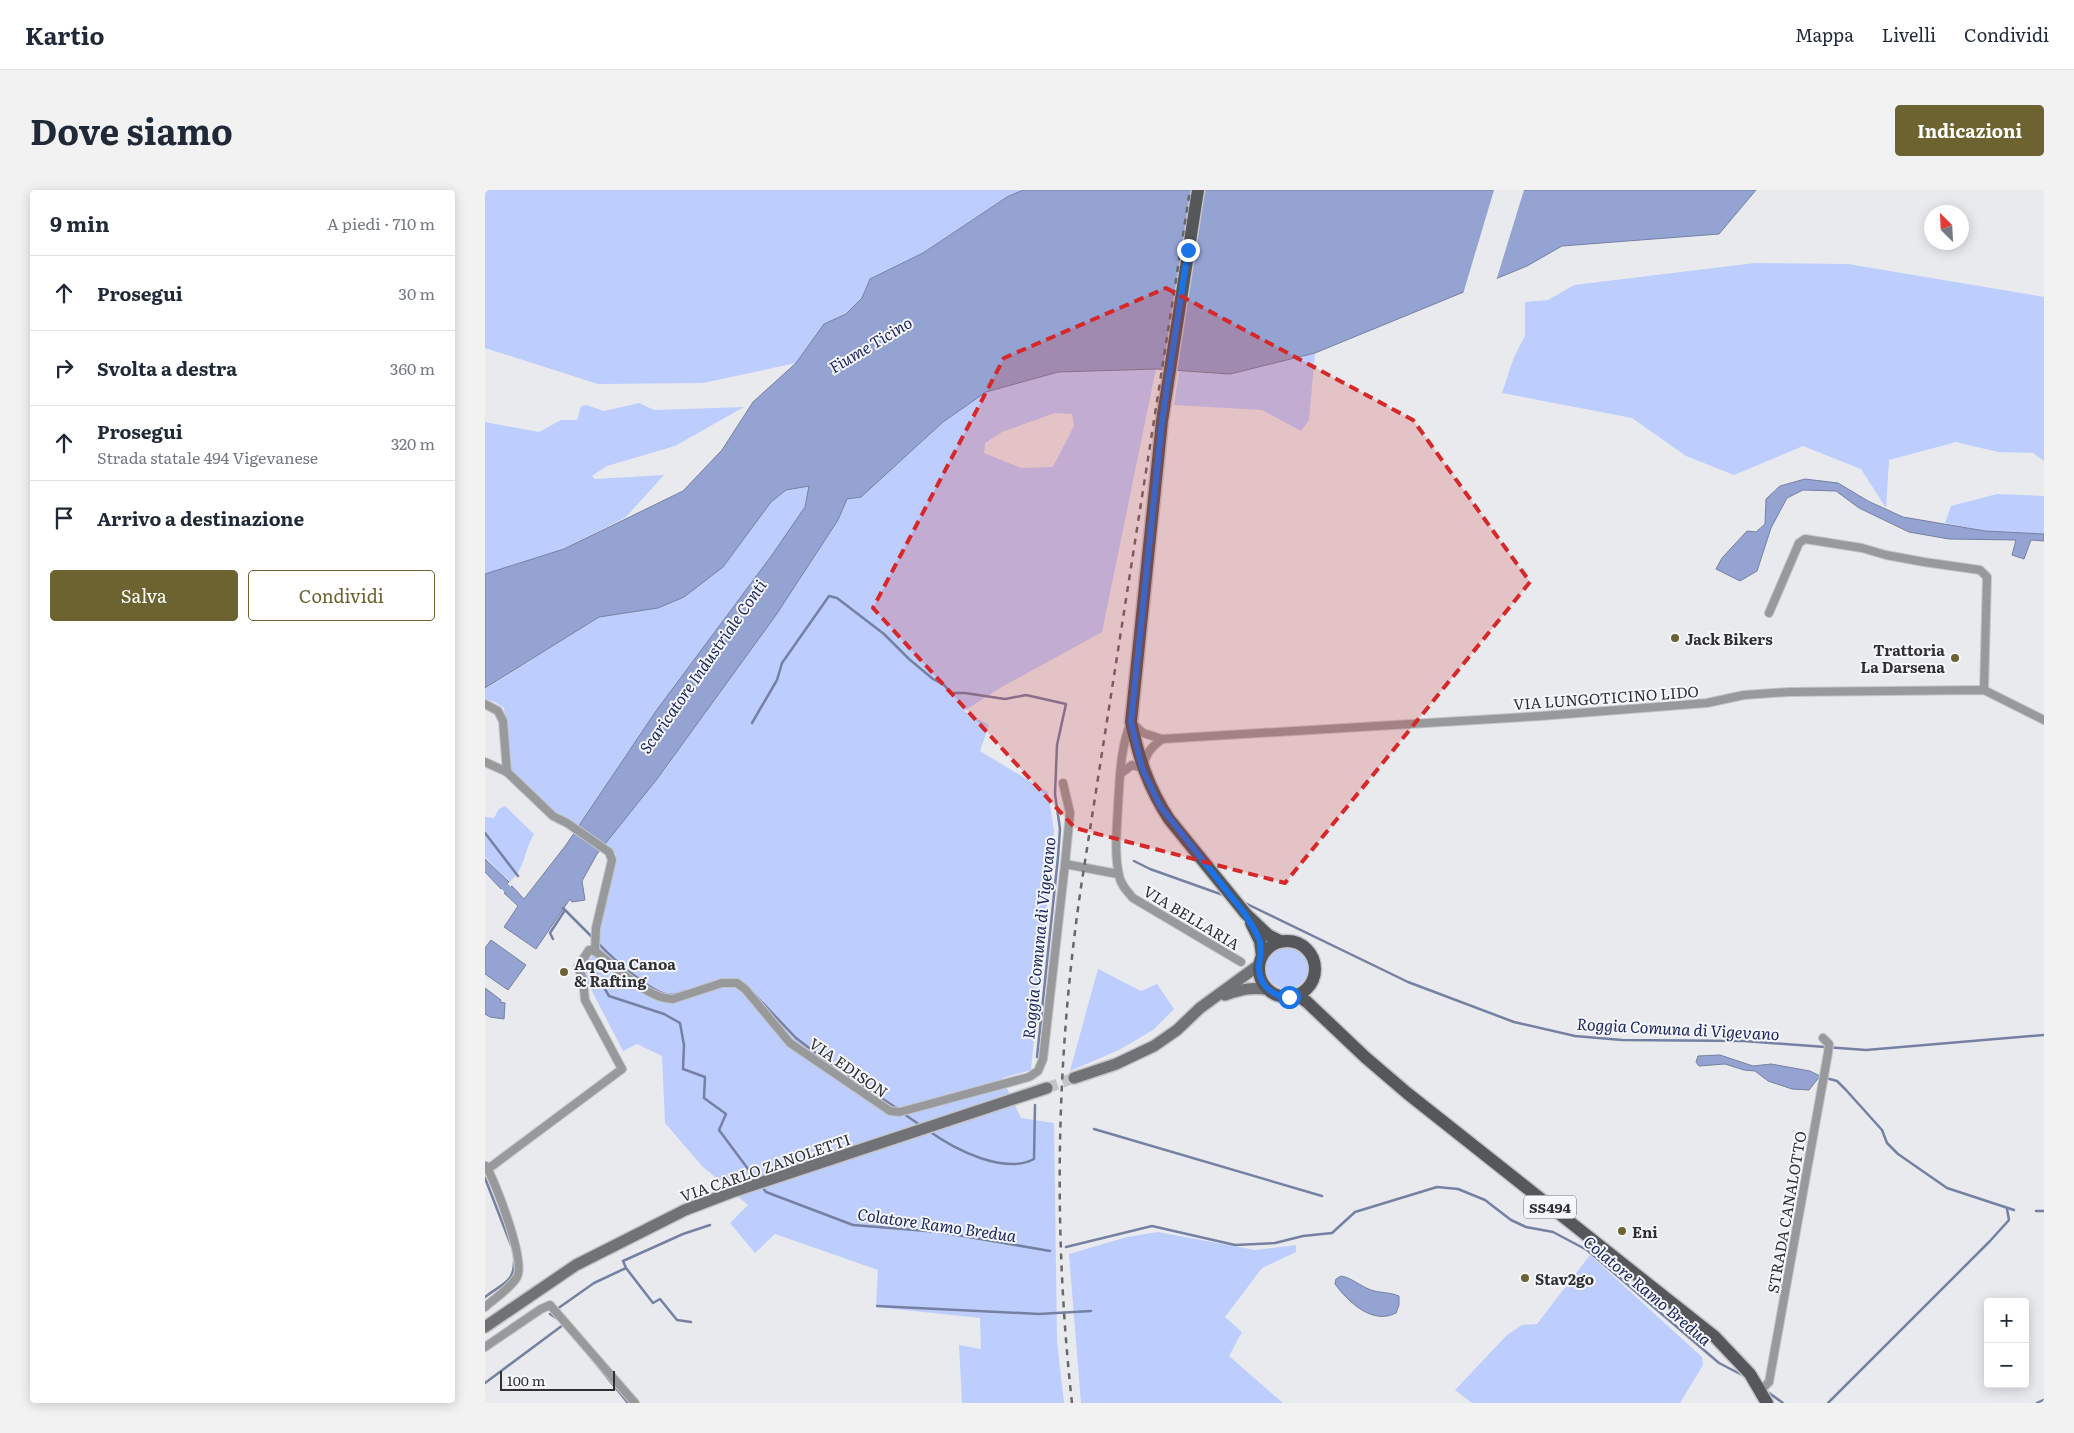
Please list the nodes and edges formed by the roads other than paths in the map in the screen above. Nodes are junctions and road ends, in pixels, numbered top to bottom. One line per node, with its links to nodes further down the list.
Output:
1 (1198, 190): 6 (main road, SS494)
2 (1769, 614): 3 (street)
3 (1984, 690): 5 (street, VIA LUNGOTICINO LIDO); 7 (street, VIA LUNGOTICINO LIDO)
4 (485, 704): 11 (street)
5 (2044, 720)
6 (1131, 722): 7 (street); 9 (street, VIA BELLARIA); 10 (main road, SS494)
7 (1162, 739): 10 (street)
8 (485, 762): 11 (street)
9 (1121, 762): 10 (street); 12 (street, VIA BELLARIA)
10 (1141, 764): 12 (street); 16 (main road, SS494)
11 (507, 772): 18 (street)
12 (1120, 774): 15 (street, VIA BELLARIA)
13 (1063, 783): 14 (street, VIA EDISON)
14 (1065, 864): 15 (street); 18 (street, VIA EDISON)
15 (1118, 874): 20 (street, VIA BELLARIA)
16 (1245, 914): 17 (main road, SS494); 19 (main road, SS494)
17 (1280, 941): 19 (main road); 21 (main road, SS494)
18 (595, 944): 29 (street)
19 (1261, 961): 22 (main road, SS494); 24 (main road)
20 (1241, 962)
21 (1313, 981): 23 (main road); 26 (main road, SS494)
22 (1269, 990): 23 (main road); 24 (main road)
23 (1297, 995): 26 (main road, SS494)
24 (1214, 999): 27 (main road)
25 (1823, 1038): 33 (street, STRADA CANALOTTO)
26 (1346, 1039): 33 (main road, SS494)
27 (1074, 1078)
28 (1047, 1088): 31 (main road, VIA CARLO ZANOLETTI)
29 (486, 1167): 30 (street)
30 (485, 1306)
31 (485, 1327)
32 (485, 1347): 34 (street)
33 (1759, 1386): 35 (main road, SS494)
34 (635, 1403)
35 (1767, 1403)

